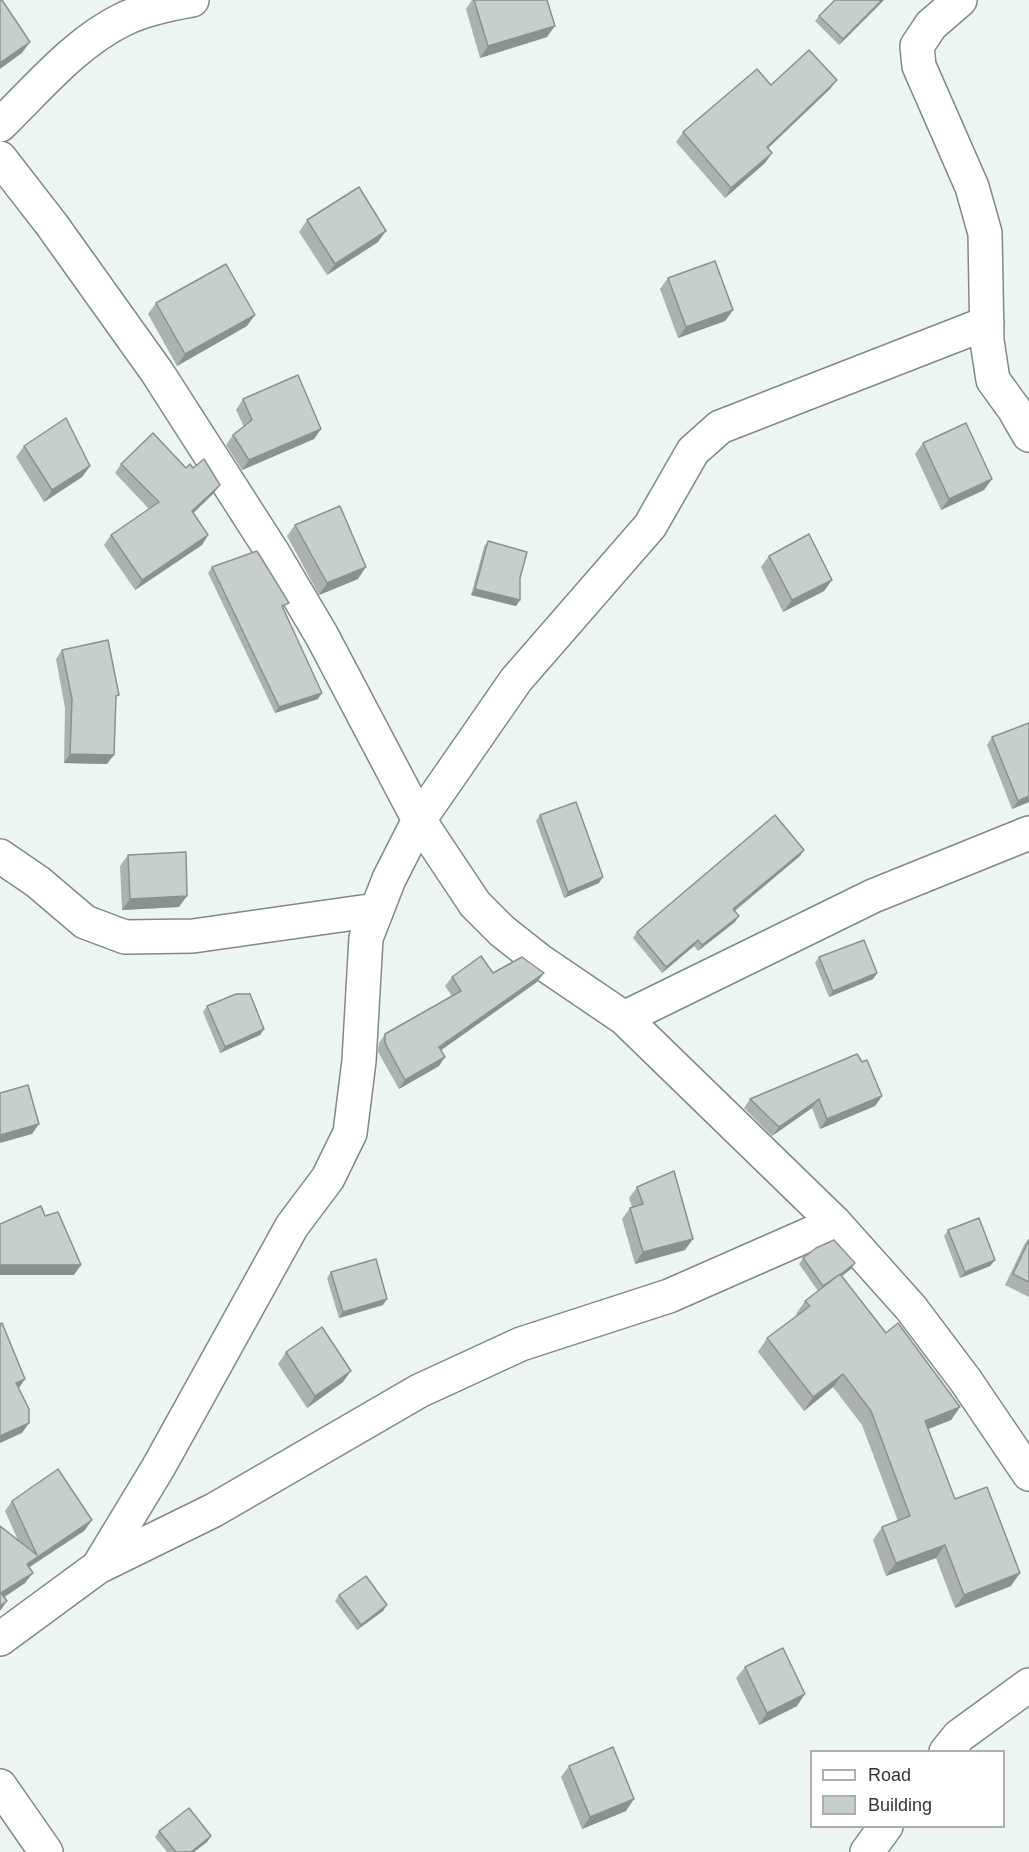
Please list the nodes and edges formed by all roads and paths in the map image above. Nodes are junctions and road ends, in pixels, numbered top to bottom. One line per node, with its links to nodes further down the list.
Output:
1 (187, 0): 3 (street)
2 (960, 0): 5 (street)
3 (0, 125)
4 (0, 158): 7 (street)
5 (987, 323): 6 (street); 7 (street)
6 (1029, 435)
7 (419, 820): 10 (street); 11 (street)
8 (1029, 833): 11 (street)
9 (0, 856): 10 (street)
10 (376, 910): 14 (street)
11 (624, 1018): 12 (street)
12 (834, 1223): 13 (street); 14 (street)
13 (1029, 1474)
14 (98, 1567): 15 (street)
15 (0, 1639)
16 (1029, 1685): 17 (street)
17 (948, 1750)
18 (0, 1786): 20 (street)
19 (885, 1828): 21 (street)
20 (46, 1852)
21 (867, 1852)

